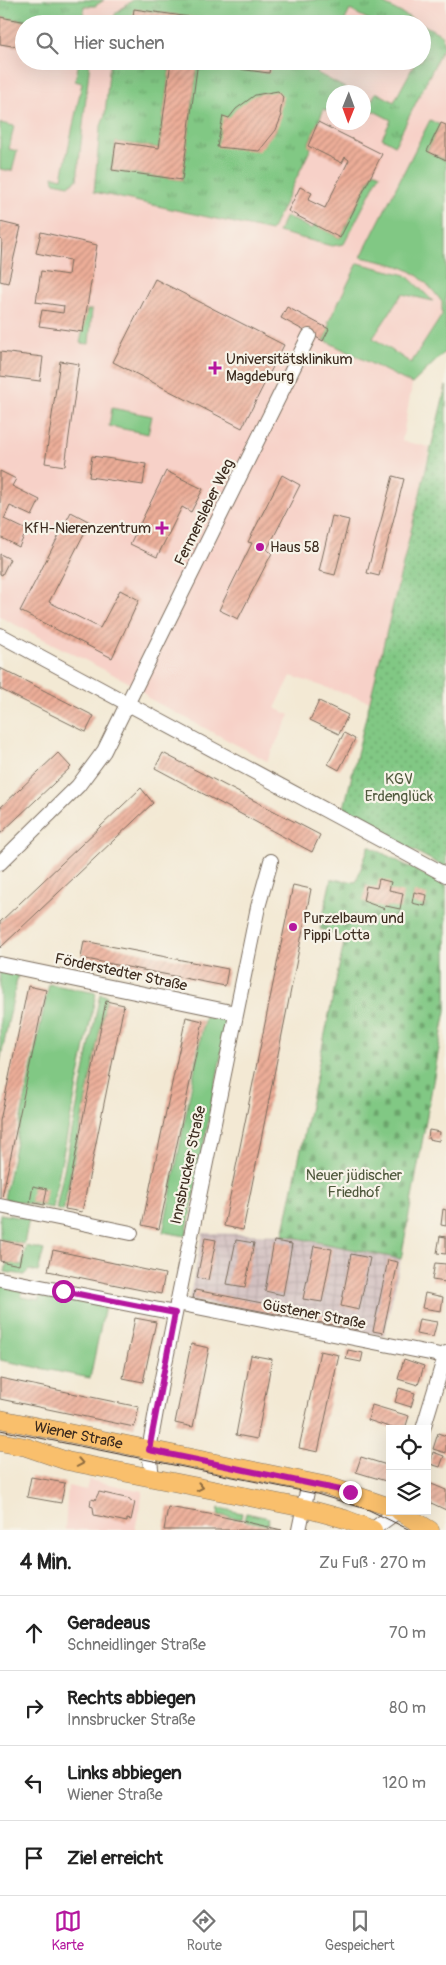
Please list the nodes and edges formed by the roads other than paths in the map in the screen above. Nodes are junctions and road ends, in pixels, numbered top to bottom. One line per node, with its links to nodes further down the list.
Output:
1 (309, 336): 3 (street, Fermersleber Weg)
2 (0, 635): 3 (street)
3 (126, 702): 5 (street, Fermersleber Weg); 6 (street)
4 (271, 862): 8 (street, Innsbrucker Straße)
5 (0, 863)
6 (446, 875)
7 (0, 964): 8 (street, Förderstedter Straße)
8 (236, 1013): 12 (street, Innsbrucker Straße)
9 (0, 1206): 10 (street)
10 (131, 1233)
11 (0, 1279): 12 (street, Güstener Straße)
12 (176, 1308): 13 (street, Güstener Straße); 17 (street, Innsbrucker Straße)
13 (445, 1362): 15 (street)
14 (0, 1419): 17 (main road, Wiener Straße)
15 (424, 1425)
16 (0, 1442): 18 (main road, Wiener Straße, one-way to 18)
17 (149, 1450): 18 (street, Innsbrucker Straße); 19 (main road, Wiener Straße)
18 (152, 1478): 21 (main road, Wiener Straße, one-way to 21)
19 (309, 1482): 20 (main road, Wiener Straße); 21 (street)
20 (386, 1506)
21 (304, 1508): 24 (street); 25 (main road, Wiener Straße)
22 (394, 1515): 25 (street)
23 (406, 1515): 26 (main road)
24 (299, 1530)
25 (373, 1530)
26 (430, 1530)

